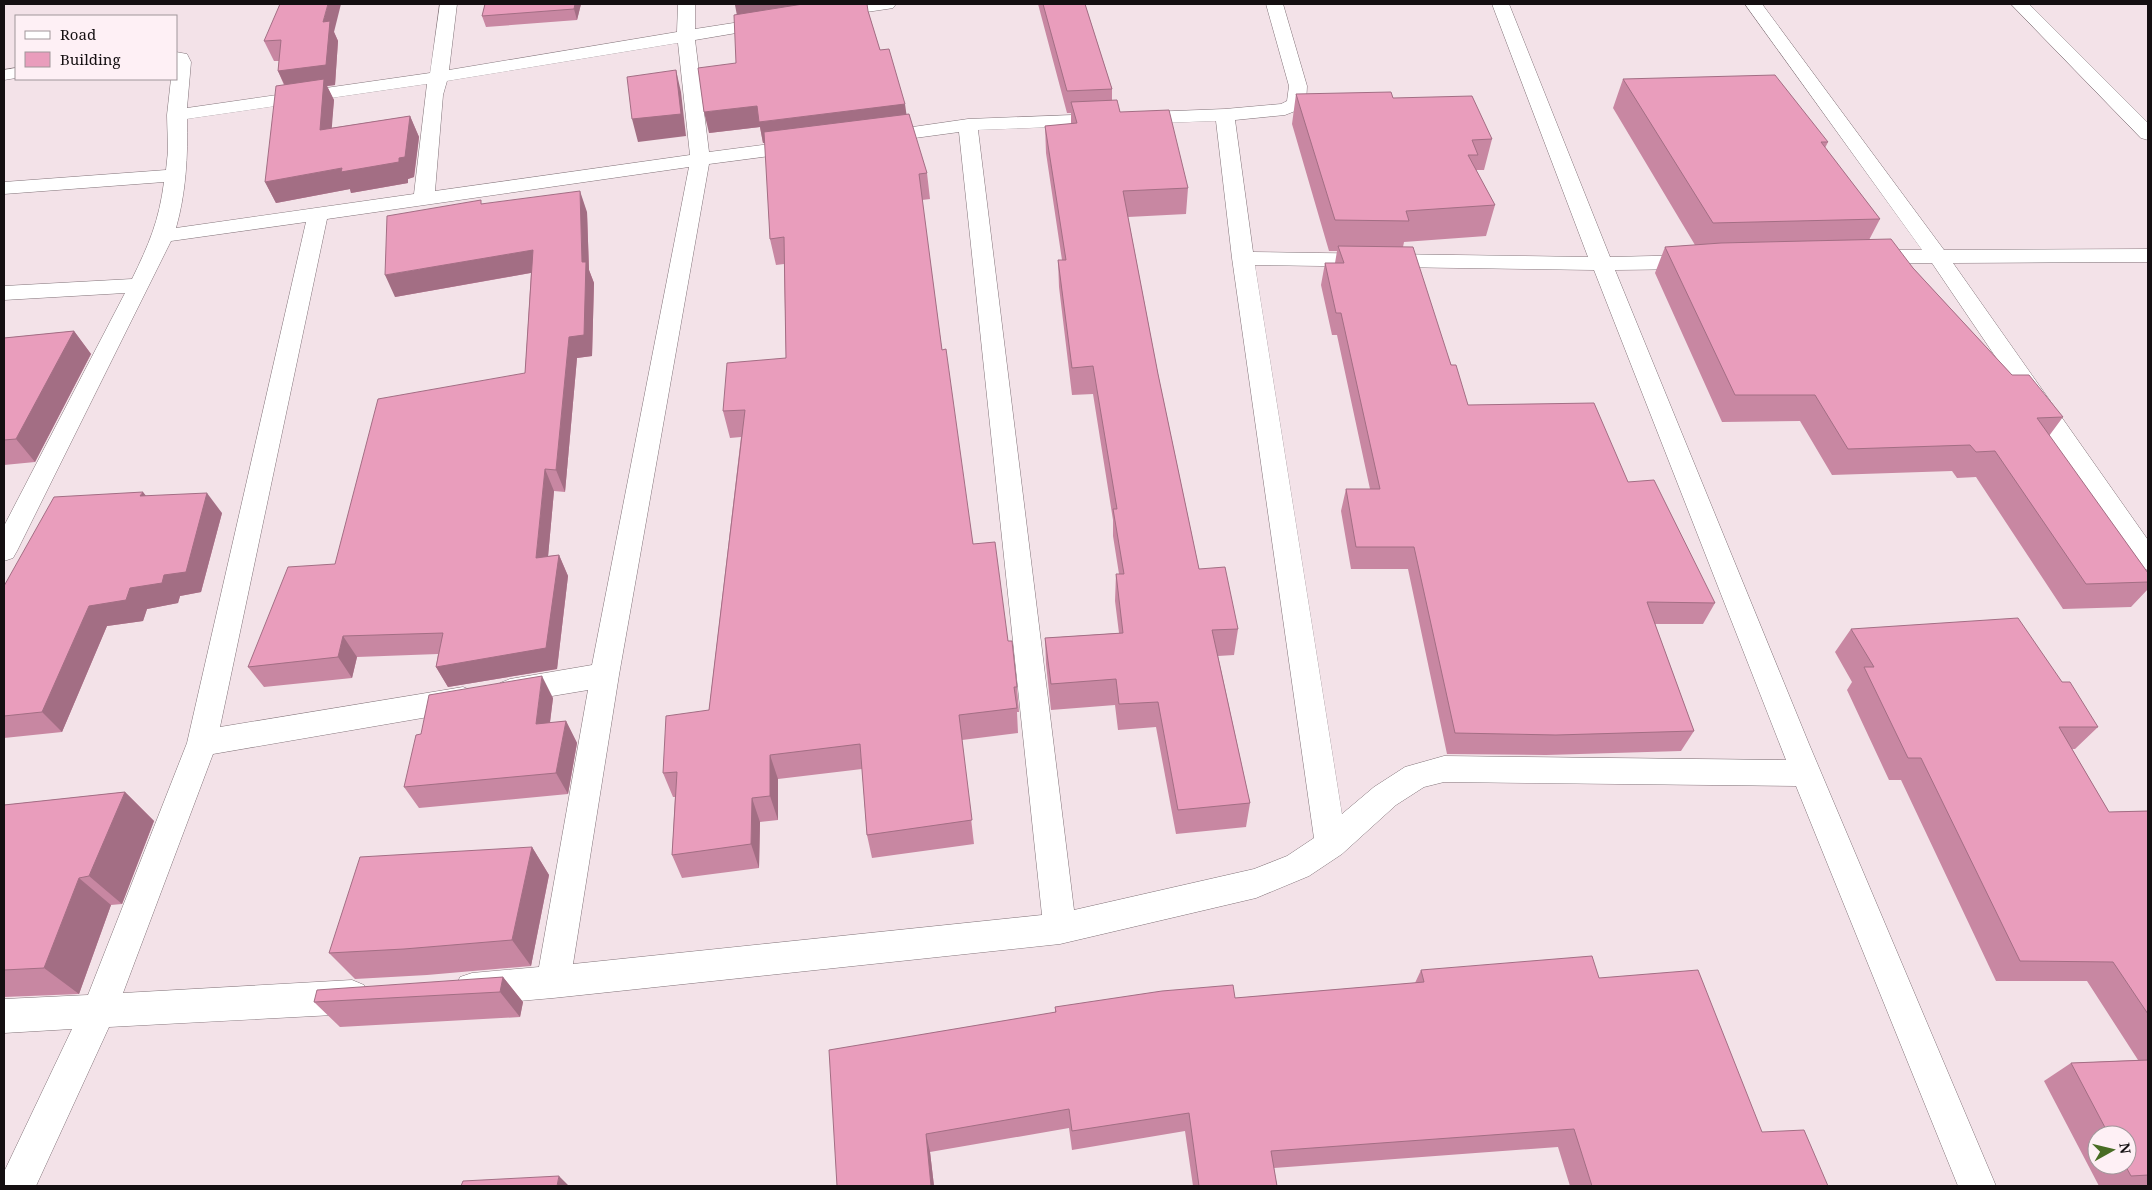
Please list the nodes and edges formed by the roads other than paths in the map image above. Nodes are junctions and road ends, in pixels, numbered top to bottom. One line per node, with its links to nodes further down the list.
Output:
1 (448, 4): 12 (street)
2 (686, 4): 10 (street)
3 (887, 4): 8 (street)
4 (1275, 4): 14 (street)
5 (1501, 4): 30 (street)
6 (1753, 4): 25 (street)
7 (2019, 4): 16 (street)
8 (812, 16)
9 (793, 18): 10 (street)
10 (686, 37): 12 (street); 19 (street)
11 (178, 57): 13 (street)
12 (438, 77): 13 (street); 22 (street)
13 (177, 115): 20 (street)
14 (1225, 115): 15 (street); 27 (street)
15 (968, 125): 17 (street); 39 (street)
16 (2148, 134)
17 (854, 140)
18 (825, 143): 19 (street)
19 (700, 159): 22 (street); 35 (street)
20 (175, 175): 21 (street); 24 (street)
21 (4, 188)
22 (424, 200): 23 (street)
23 (318, 214): 24 (street); 36 (street)
24 (163, 236): 31 (street)
25 (1937, 255): 26 (street); 28 (street); 34 (street)
26 (2148, 255)
27 (1243, 258): 30 (street); 38 (street)
28 (1848, 258)
29 (1719, 261): 30 (street)
30 (1601, 264): 37 (street)
31 (140, 285): 32 (street); 33 (street)
32 (4, 293)
33 (4, 551)
34 (2148, 560)
35 (605, 675): 36 (street); 40 (street)
36 (202, 742): 43 (street)
37 (1804, 773): 38 (street); 46 (street)
38 (1331, 844): 39 (street)
39 (1060, 929): 40 (street)
40 (553, 982): 41 (street)
41 (446, 991)
42 (377, 995): 43 (street)
43 (99, 1010): 44 (street); 45 (street)
44 (4, 1016)
45 (18, 1186)
46 (1977, 1186)

